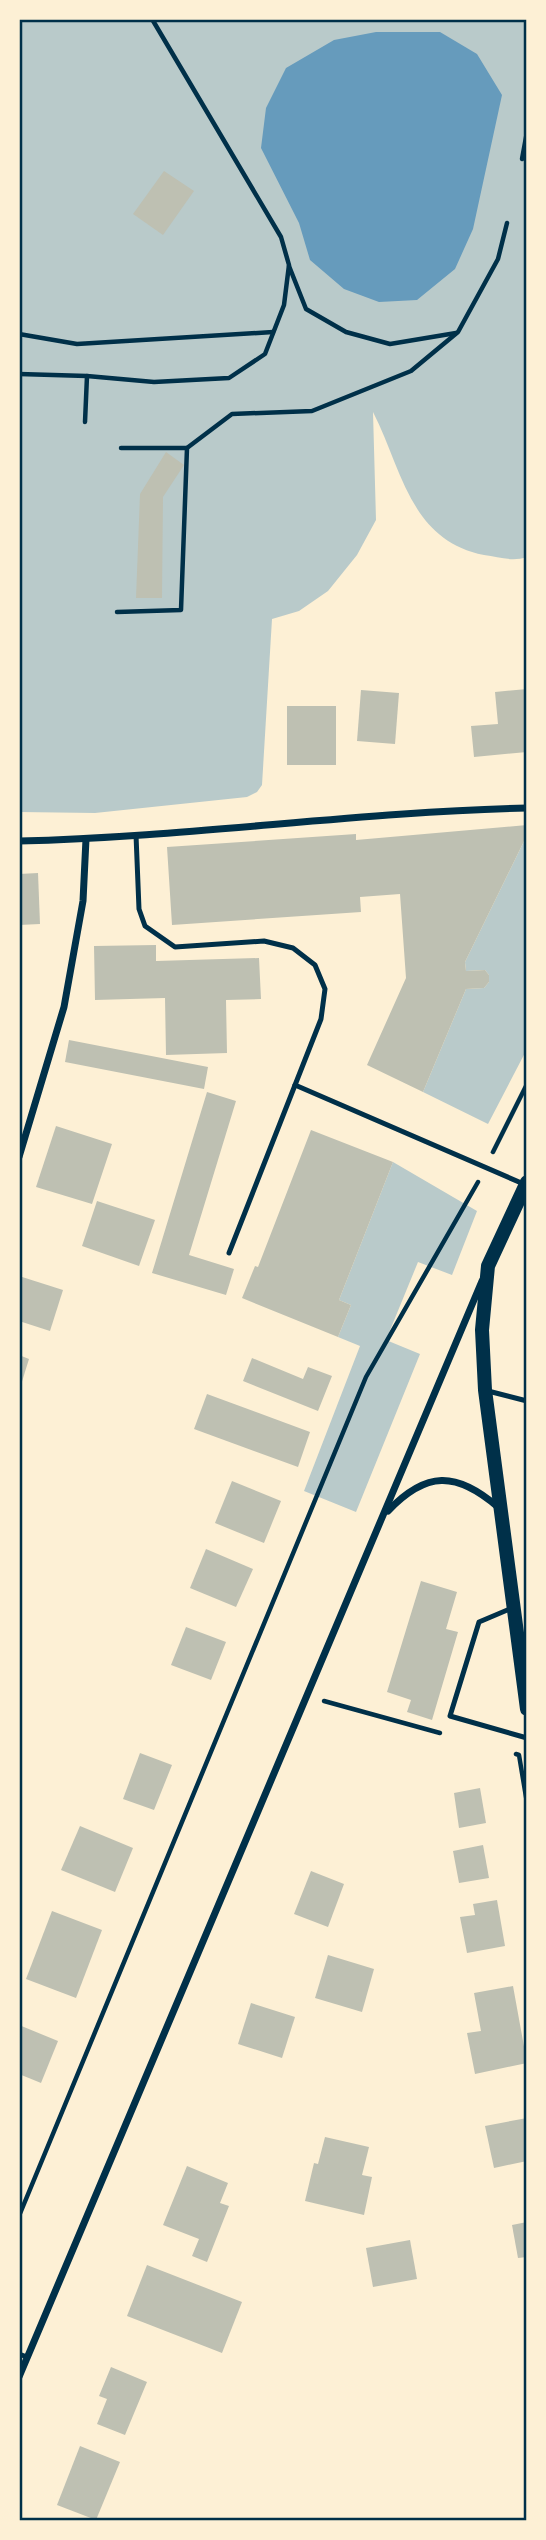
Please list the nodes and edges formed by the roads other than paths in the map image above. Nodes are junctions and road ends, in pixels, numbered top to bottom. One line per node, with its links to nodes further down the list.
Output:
1 (527, 807): 2 (street)
2 (136, 835): 3 (street); 5 (lane)
3 (86, 839): 4 (street); 6 (street)
4 (19, 841)
5 (295, 1084): 7 (lane); 8 (lane)
6 (19, 1157)
7 (526, 1183): 9 (main road)
8 (229, 1253)
9 (488, 1266): 10 (main road); 13 (street)
10 (485, 1390): 11 (lane); 12 (main road)
11 (527, 1401)
12 (501, 1509): 13 (street); 14 (main road)
13 (383, 1517): 17 (street)
14 (512, 1608): 15 (main road); 16 (lane)
15 (527, 1709)
16 (527, 1738)
17 (23, 2356): 18 (street)
18 (19, 2377)

